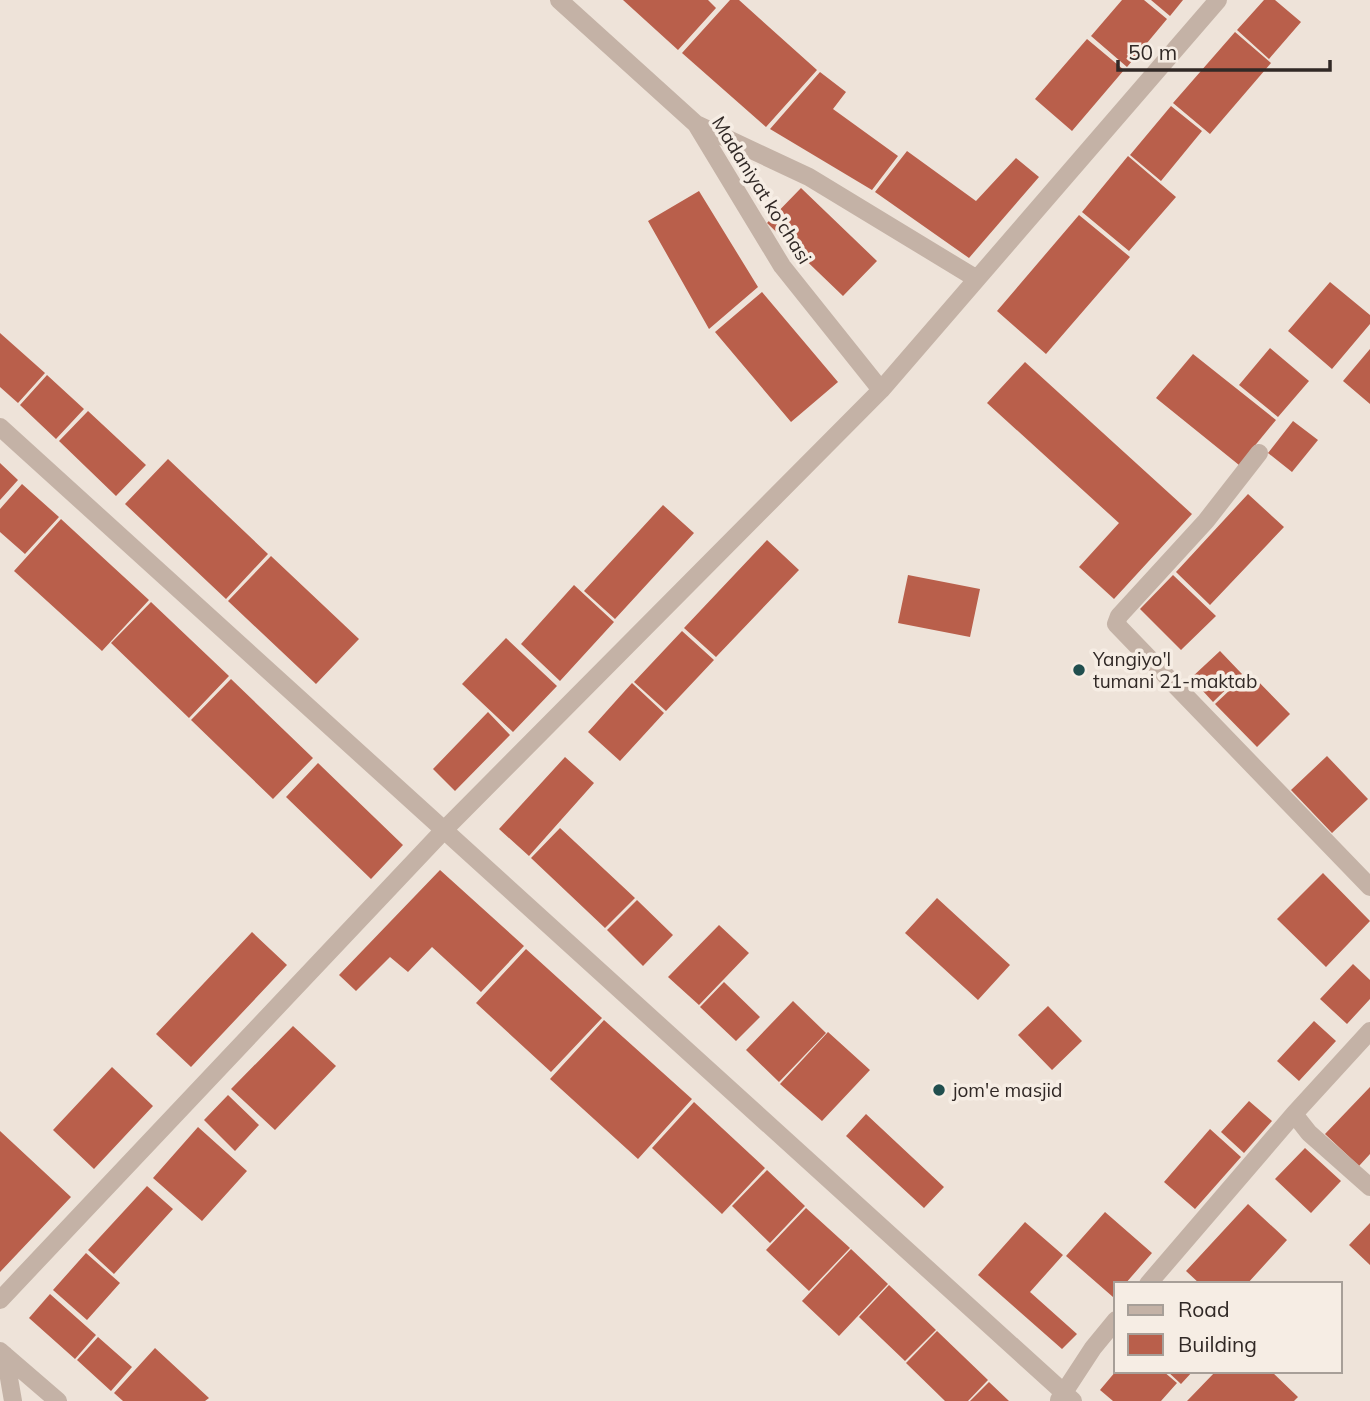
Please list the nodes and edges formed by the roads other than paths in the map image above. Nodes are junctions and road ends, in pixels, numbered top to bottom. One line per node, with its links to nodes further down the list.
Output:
1 (559, 0): 3 (street, Madaniyat ko'chasi)
2 (1218, 0): 4 (street)
3 (696, 124): 4 (street); 5 (street, Madaniyat ko'chasi)
4 (977, 279): 5 (street)
5 (881, 390): 8 (street)
6 (0, 427): 8 (street)
7 (1259, 453): 9 (street)
8 (445, 829): 14 (street); 17 (street)
9 (1370, 887)
10 (1370, 1031): 11 (street)
11 (1294, 1114): 12 (street); 13 (street)
12 (1370, 1187)
13 (1150, 1282)
14 (0, 1300)
15 (1114, 1323): 17 (street)
16 (2, 1353): 18 (street); 19 (street)
17 (1065, 1398)
18 (13, 1401)
19 (58, 1401)

